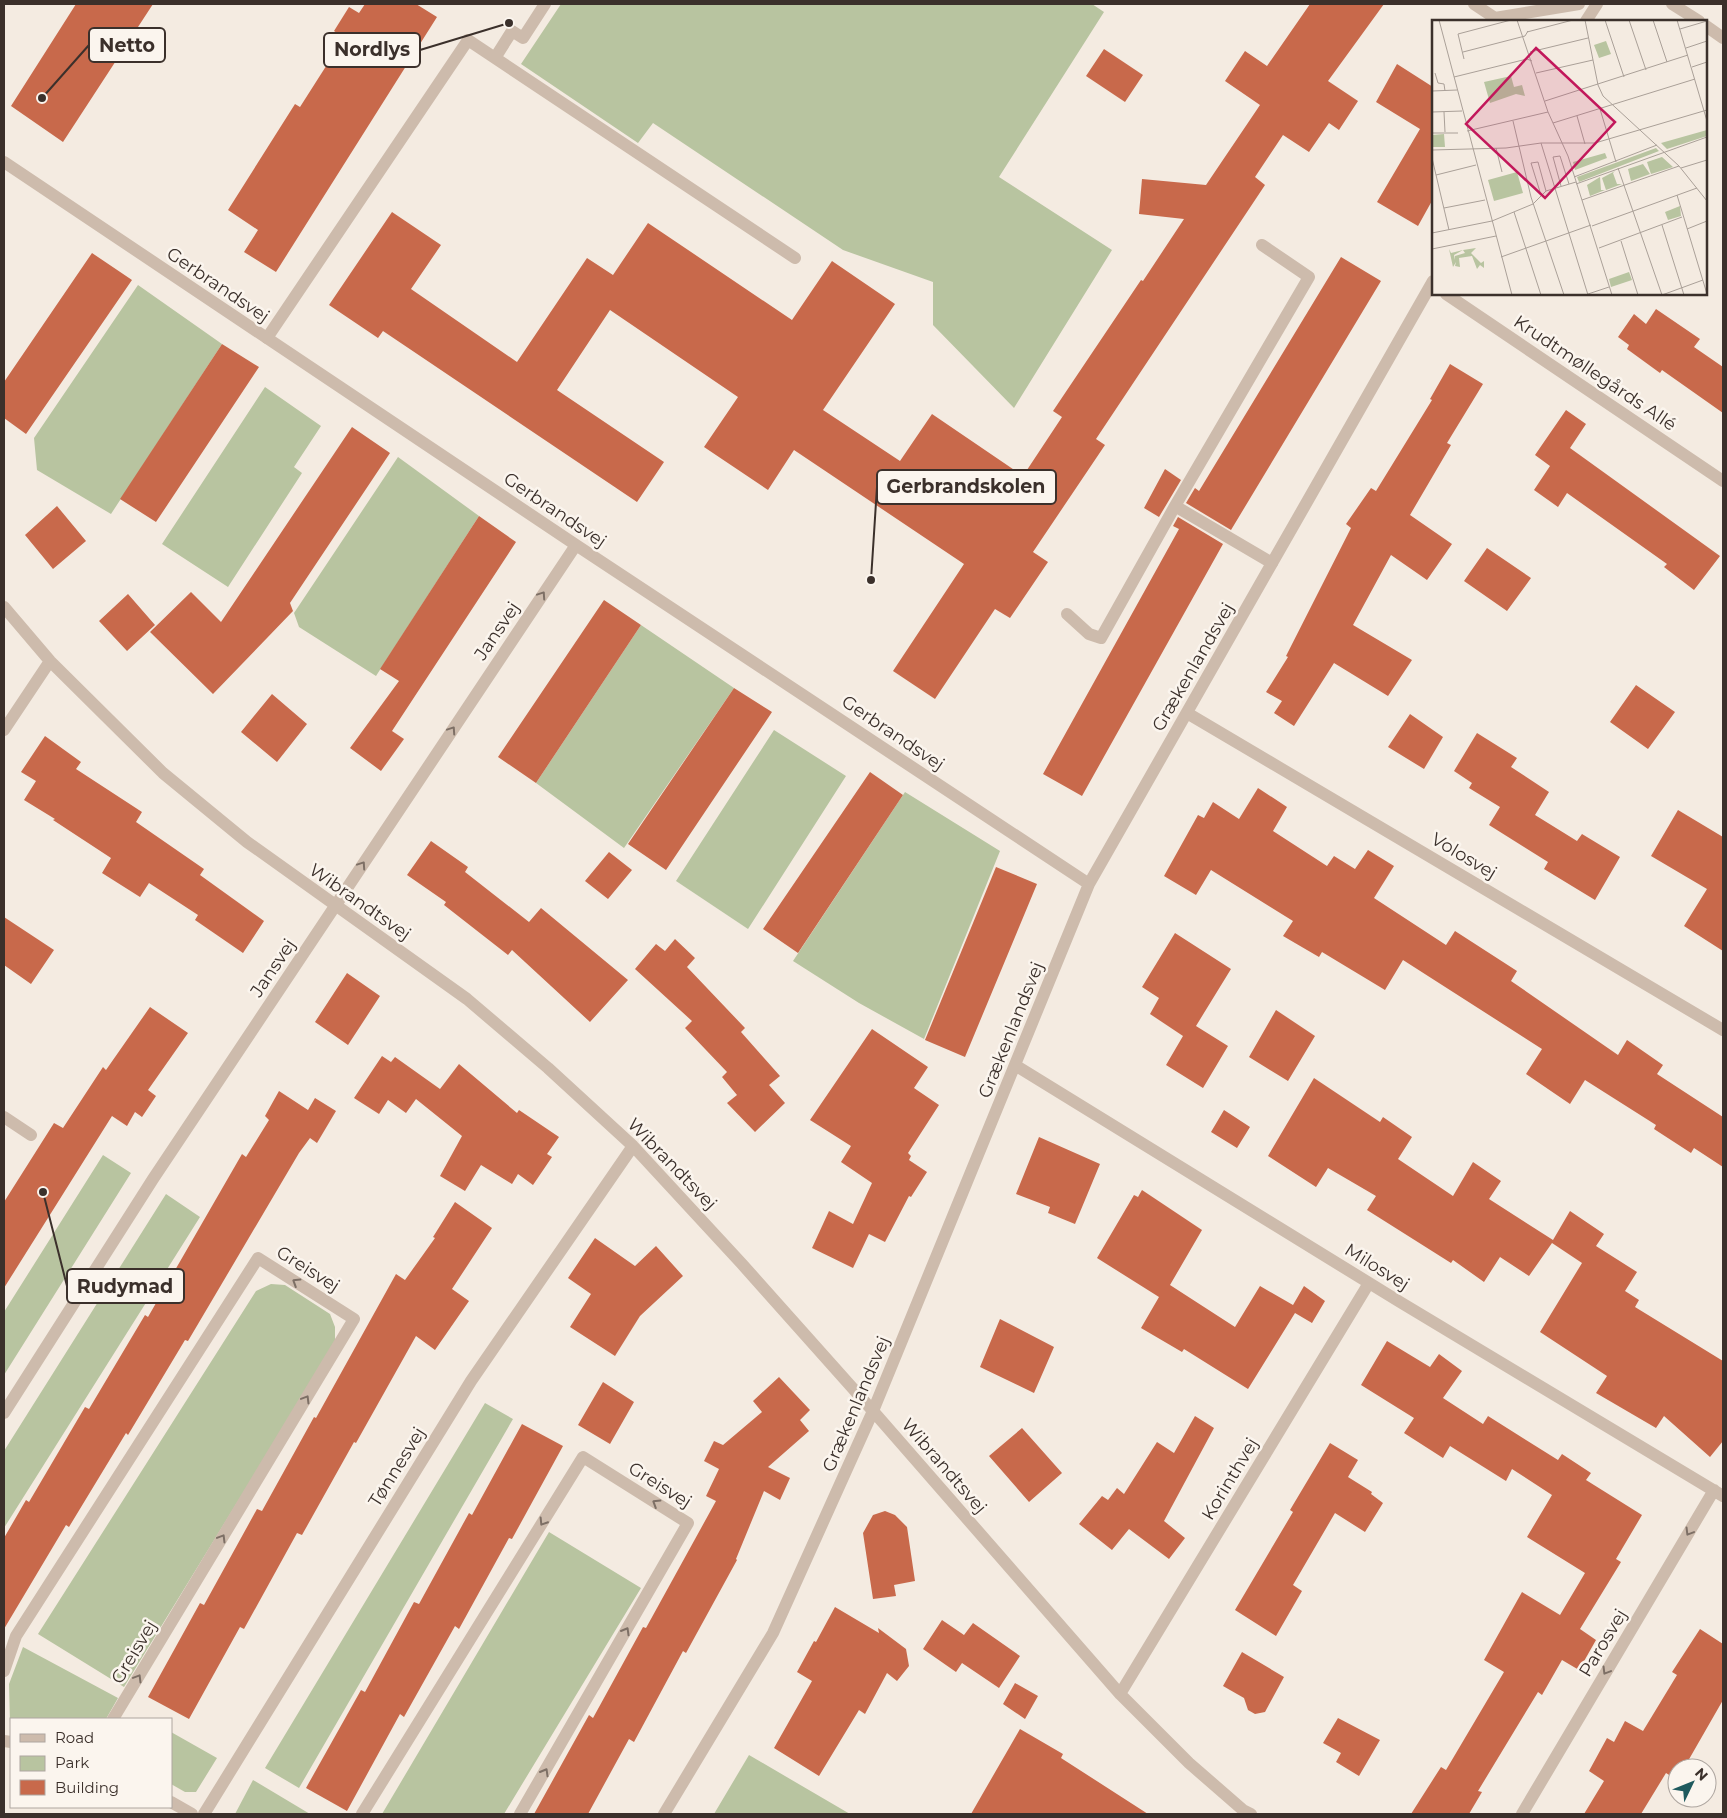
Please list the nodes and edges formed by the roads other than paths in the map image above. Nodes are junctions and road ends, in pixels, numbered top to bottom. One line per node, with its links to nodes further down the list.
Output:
1 (545, 4): 11 (street)
2 (1474, 4): 6 (street)
3 (1579, 4): 6 (street)
4 (1597, 4): 7 (street)
5 (1672, 4): 8 (street)
6 (1496, 20)
7 (1587, 20)
8 (1697, 20)
9 (1707, 27): 10 (street)
10 (1723, 38)
11 (495, 58): 14 (street); 17 (street)
12 (4, 162): 17 (street, Gerbrandsvej)
13 (1262, 245): 19 (street)
14 (795, 258)
15 (1432, 285): 21 (street, Grækenlandsvej)
16 (1447, 295): 18 (street, Krudtmøllegårds Allé)
17 (267, 338): 20 (street, Gerbrandsvej)
18 (1723, 481)
19 (1175, 506): 21 (street); 23 (street)
20 (576, 545): 27 (street, Gerbrandsvej); 28 (street, Jansvej, one-way to 20)
21 (1272, 563): 25 (street, Grækenlandsvej)
22 (4, 607): 24 (street, Wibrandtsvej)
23 (1068, 614)
24 (50, 661): 26 (street); 28 (street, Wibrandtsvej)
25 (1187, 713): 27 (street, Grækenlandsvej); 29 (street, Volosvej)
26 (4, 730)
27 (1089, 884): 30 (street, Grækenlandsvej)
28 (335, 906): 33 (street, Wibrandtsvej); 36 (street, Jansvej)
29 (1723, 1030)
30 (1015, 1065): 34 (street, Milosvej); 35 (street, Grækenlandsvej)
31 (4, 1117): 32 (street)
32 (31, 1134)
33 (633, 1146): 35 (street, Wibrandtsvej); 43 (street, Tønnesvej)
34 (1369, 1283): 37 (street, Milosvej); 39 (street, Korinthvej)
35 (873, 1411): 39 (street, Wibrandtsvej); 46 (street, Grækenlandsvej)
36 (4, 1413)
37 (1719, 1493): 48 (street, Parosvej, one-way to 48)
38 (4, 1670): 40 (street, Greisvej, one-way to 38)
39 (1120, 1694): 47 (street, Wibrandtsvej)
40 (114, 1718)
41 (172, 1803): 42 (street)
42 (192, 1814)
43 (204, 1814)
44 (362, 1814): 45 (street, Greisvej, one-way to 44)
45 (520, 1814)
46 (664, 1814)
47 (1251, 1814)
48 (1522, 1814)

